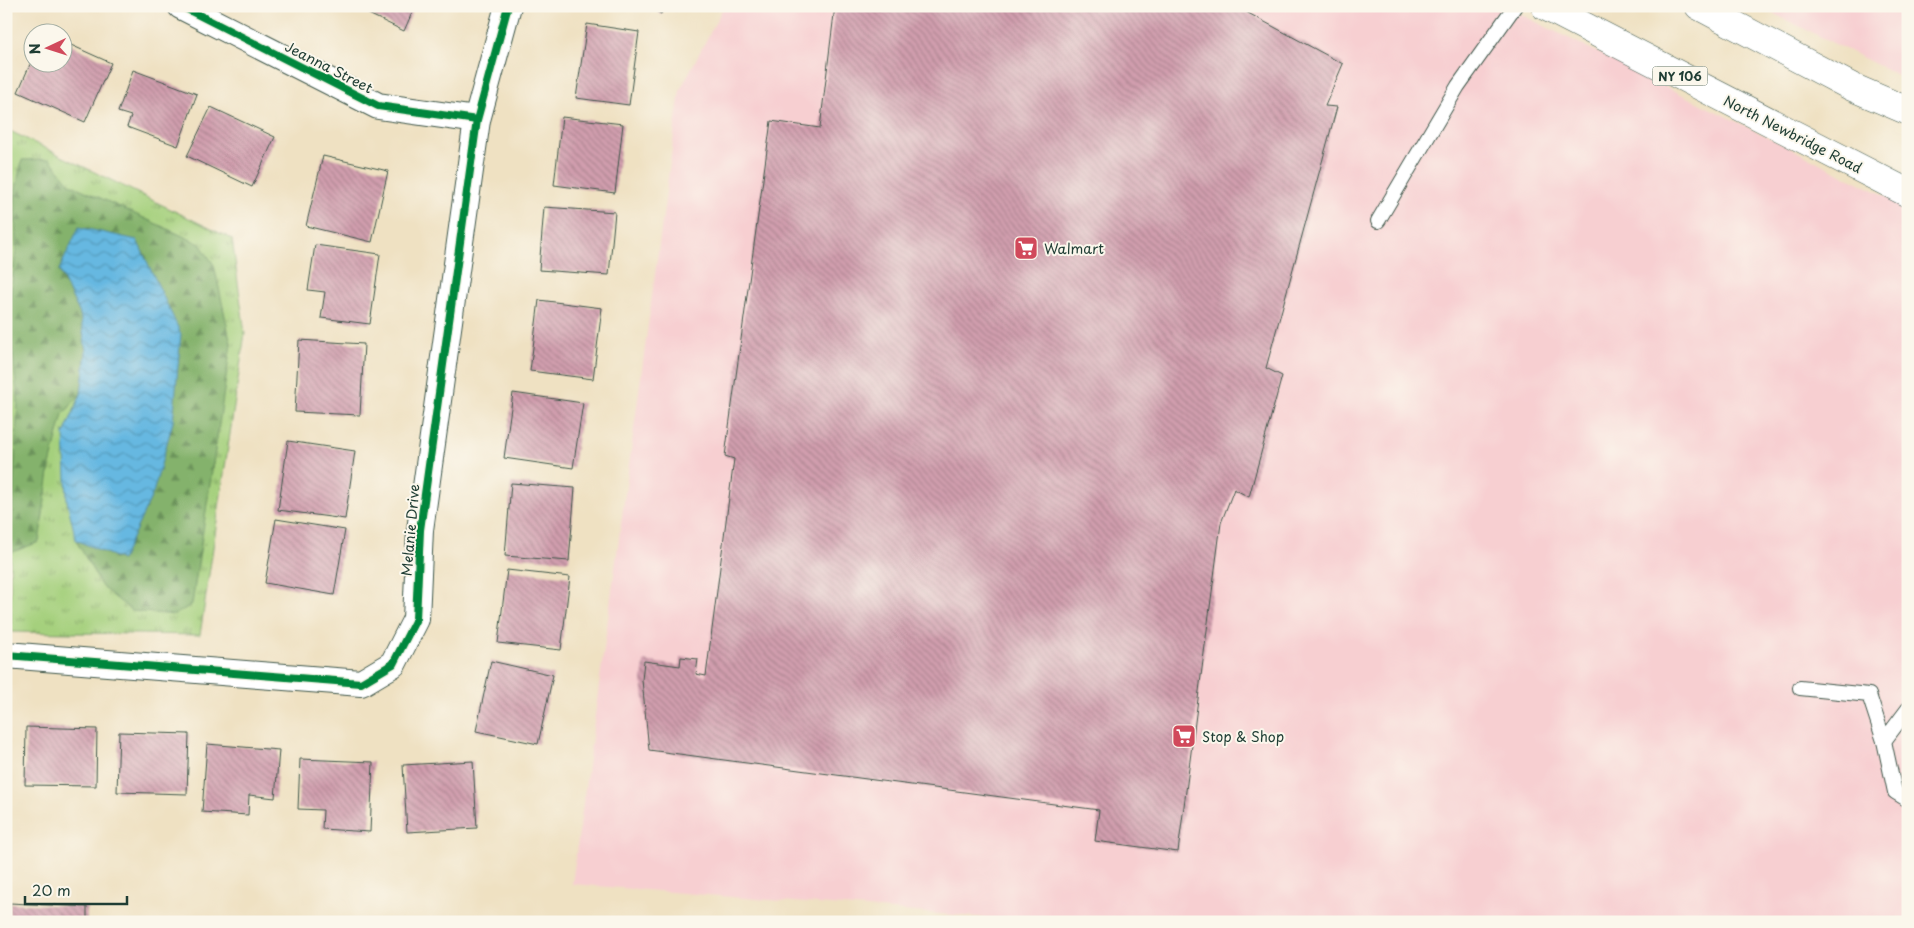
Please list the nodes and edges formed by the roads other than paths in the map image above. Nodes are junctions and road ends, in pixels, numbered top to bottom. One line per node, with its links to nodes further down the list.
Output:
1 (181, 6): 7 (street, Jeanna Street)
2 (508, 6): 7 (street, Melanie Drive)
3 (1514, 6): 9 (lane)
4 (1544, 6): 8 (main road, North Newbridge Road / NY 106)
5 (1699, 6): 6 (main road)
6 (1908, 111)
7 (476, 120): 10 (street, Melanie Drive)
8 (1908, 193)
9 (1378, 221)
10 (6, 655)
11 (1800, 688): 13 (lane)
12 (1908, 709): 13 (lane)
13 (1884, 741): 14 (lane)
14 (1908, 800)

